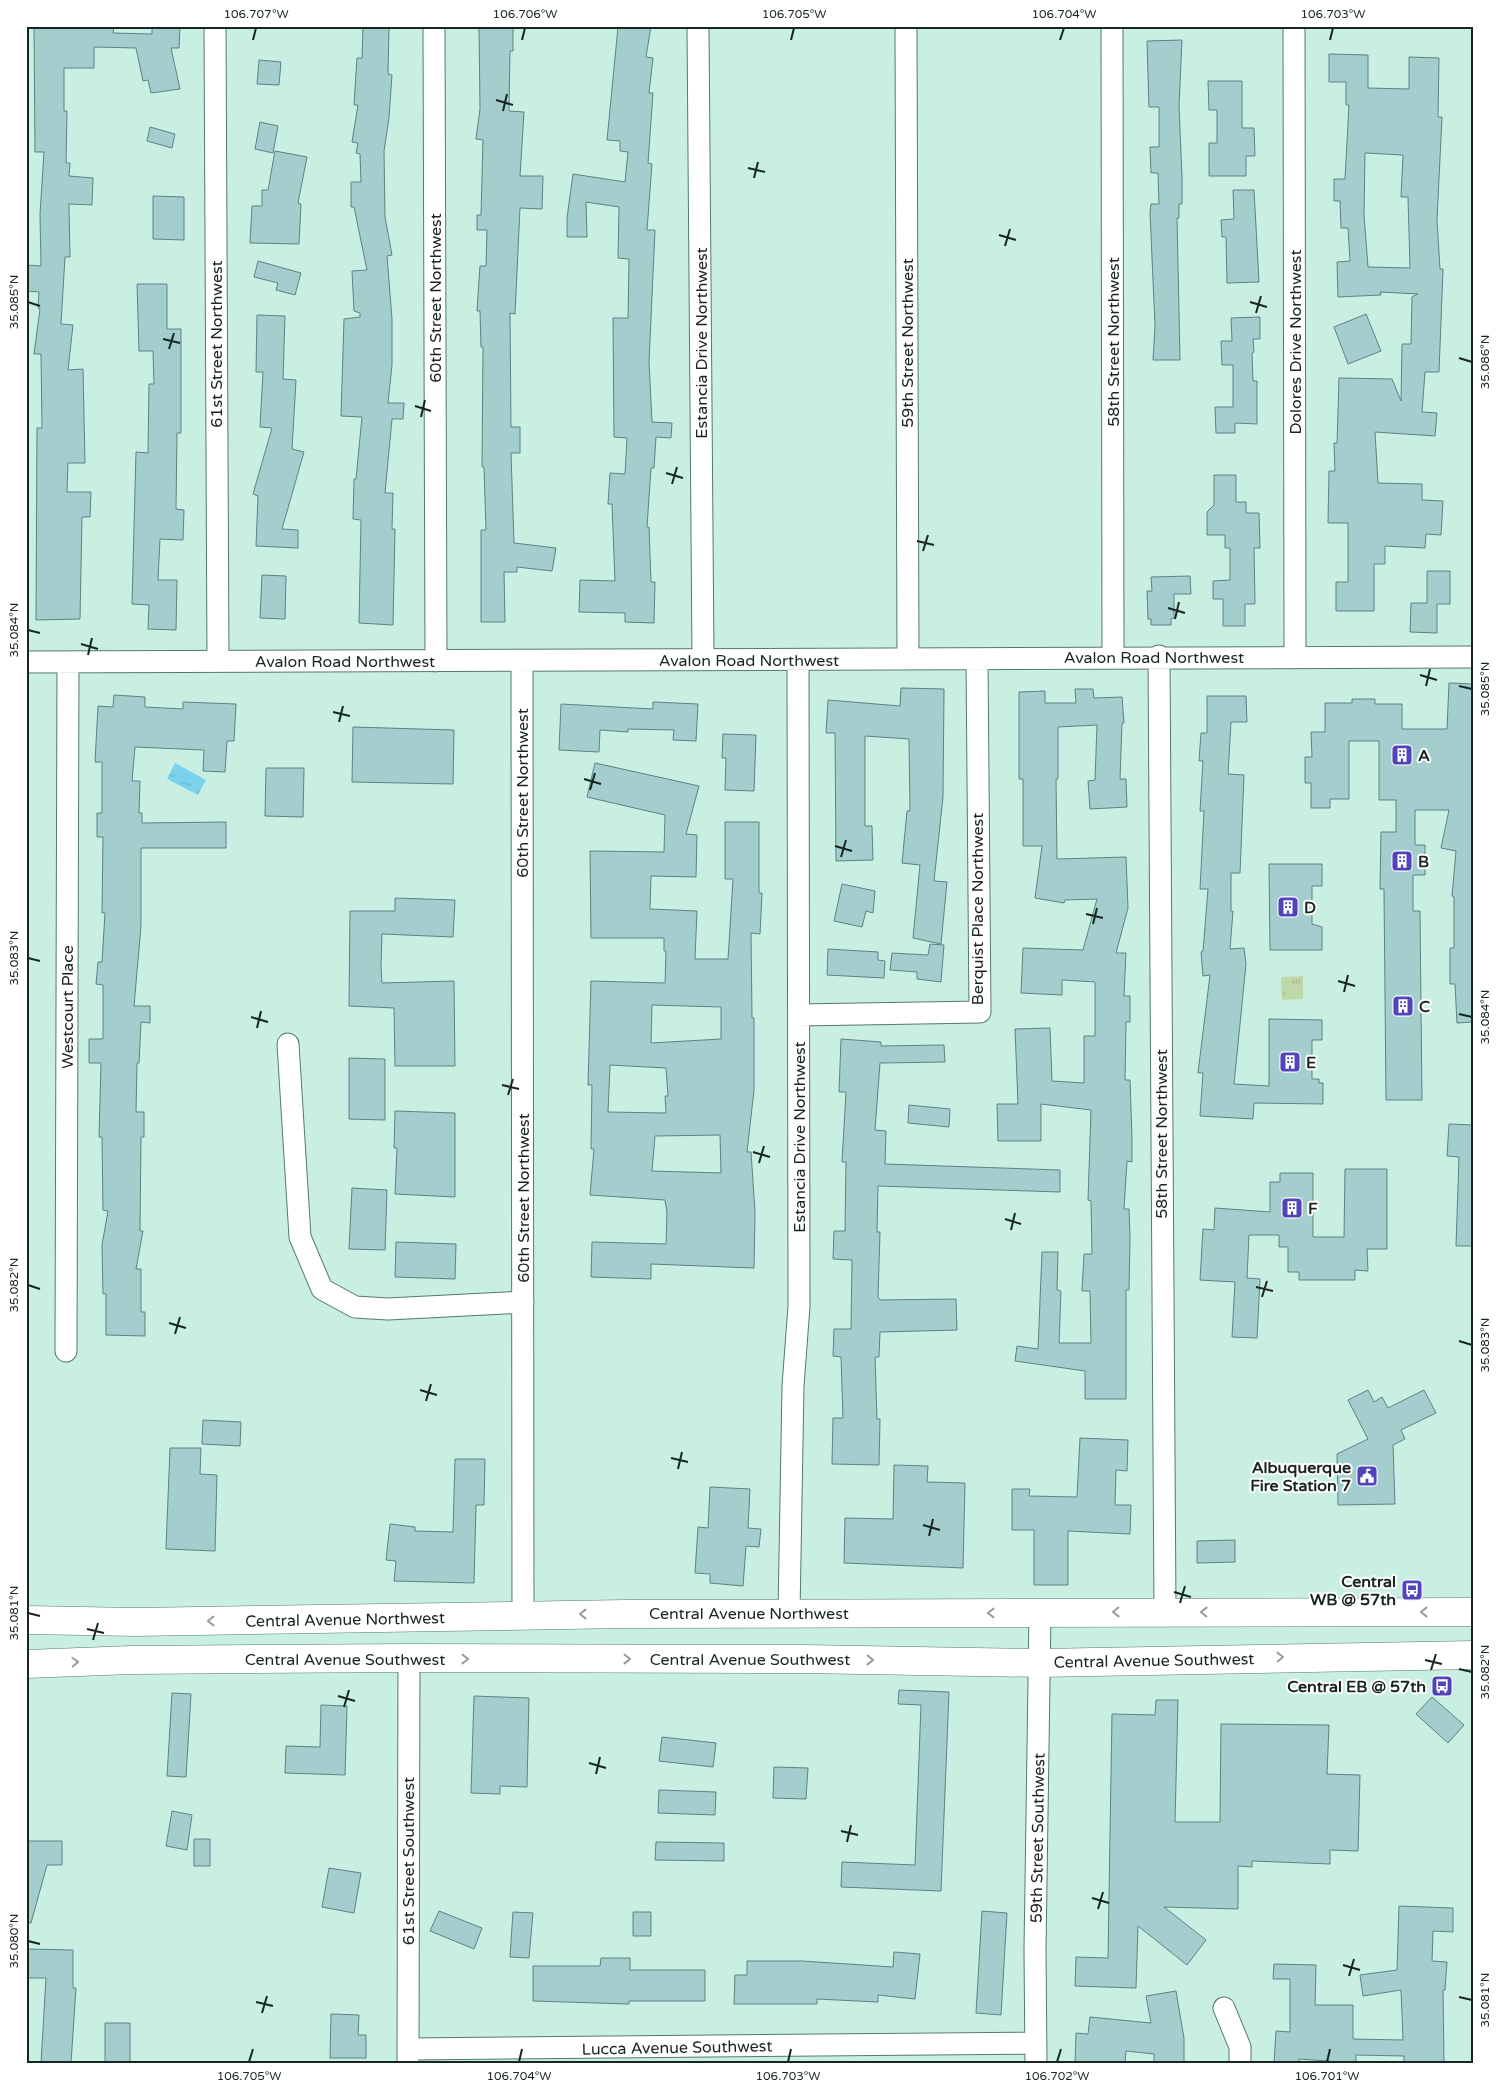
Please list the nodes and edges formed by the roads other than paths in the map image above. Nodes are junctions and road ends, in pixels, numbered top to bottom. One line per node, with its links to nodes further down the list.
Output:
1 (215, 26): 14 (street, 61st Street Northwest)
2 (434, 26): 15 (street, 60th Street Northwest)
3 (698, 26): 12 (street, Estancia Drive Northwest)
4 (906, 26): 13 (street, 59th Street Northwest)
5 (1112, 26): 9 (street, 58th Street Northwest)
6 (1294, 26): 10 (street, Dolores Drive Northwest)
7 (1159, 656): 9 (street, Avalon Road Northwest); 10 (street, Avalon Road Northwest); 24 (street, 58th Street Northwest)
8 (1473, 656): 10 (street, Avalon Road Northwest)
9 (1113, 657): 11 (street, Avalon Road Northwest)
10 (1295, 657)
11 (977, 659): 13 (street, Avalon Road Northwest); 20 (street, Berquist Place Northwest)
12 (703, 660): 16 (street, Avalon Road Northwest); 19 (street, Avalon Road Northwest)
13 (908, 660): 16 (street, Avalon Road Northwest)
14 (218, 661): 15 (street, Avalon Road Northwest); 18 (street, Avalon Road Northwest)
15 (436, 661): 19 (street, Avalon Road Northwest)
16 (798, 661): 20 (street, Estancia Drive Northwest)
17 (26, 662): 18 (street, Avalon Road Northwest)
18 (68, 662): 23 (street, Westcourt Place)
19 (522, 662): 22 (street, 60th Street Northwest)
20 (799, 1015): 26 (street, Estancia Drive Northwest)
21 (288, 1044): 22 (street)
22 (523, 1302): 28 (street, 60th Street Northwest)
23 (66, 1351)
24 (1165, 1612): 25 (main road, Central Avenue Northwest, one-way to 24); 27 (main road, Central Avenue Northwest, one-way to 27)
25 (1473, 1612)
26 (789, 1613): 27 (main road, Central Avenue Northwest, one-way to 26); 28 (main road, Central Avenue Northwest, one-way to 28)
27 (1040, 1613): 32 (street, 59th Street Southwest)
28 (523, 1614): 29 (main road, Central Avenue Northwest, one-way to 29)
29 (26, 1620)
30 (1473, 1655): 32 (main road, Central Avenue Southwest, one-way to 30)
31 (409, 1658): 32 (main road, Central Avenue Southwest, one-way to 32); 33 (main road, Central Avenue Southwest, one-way to 31); 36 (street, 61st Street Southwest)
32 (1039, 1662): 35 (street, 59th Street Southwest)
33 (26, 1664)
34 (1224, 2008): 37 (street)
35 (1036, 2053): 36 (street, Lucca Avenue Southwest)
36 (408, 2056)
37 (1240, 2063)

